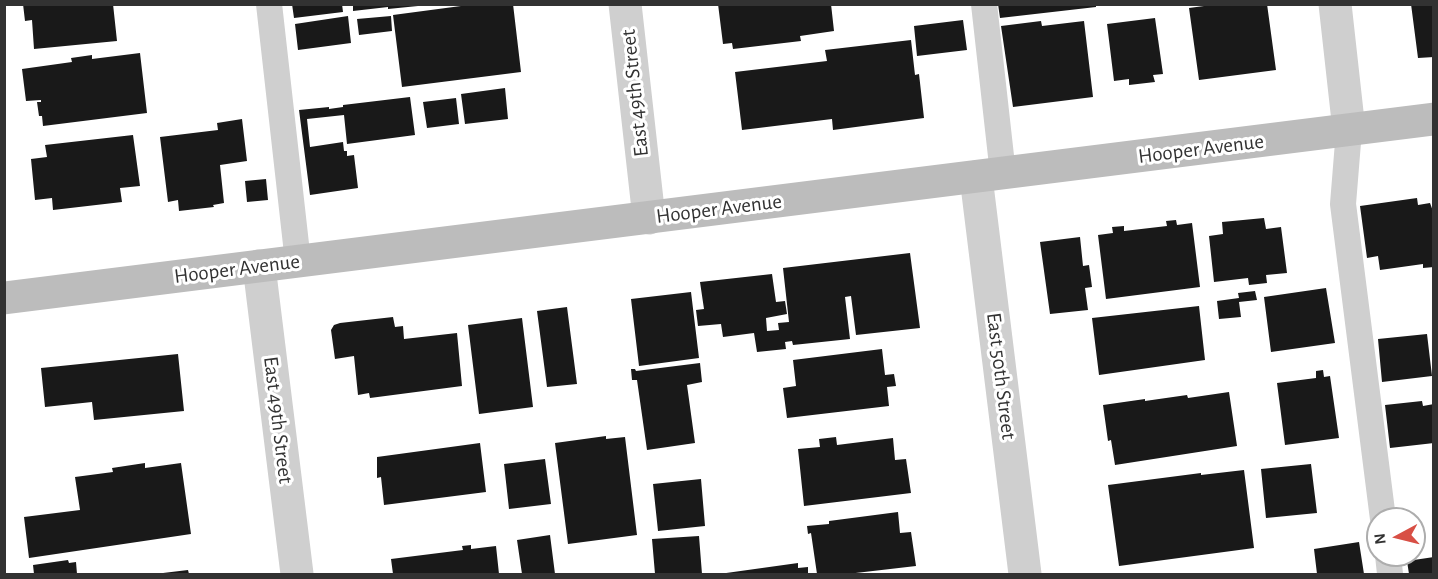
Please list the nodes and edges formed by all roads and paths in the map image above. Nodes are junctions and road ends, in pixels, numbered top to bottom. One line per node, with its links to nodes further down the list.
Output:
1 (269, 4): 9 (lane)
2 (625, 4): 8 (street, East 49th Street)
3 (984, 4): 7 (lane)
4 (1335, 4): 6 (street)
5 (1434, 119): 6 (street, Hooper Avenue)
6 (1349, 130): 7 (street, Hooper Avenue); 12 (lane)
7 (990, 175): 8 (street, Hooper Avenue); 14 (street, East 50th Street)
8 (649, 218): 9 (street, Hooper Avenue)
9 (298, 262): 10 (street, Hooper Avenue)
10 (259, 266): 11 (street, Hooper Avenue); 13 (street, East 49th Street)
11 (4, 298)
12 (1381, 507)
13 (297, 574)
14 (1025, 574)

